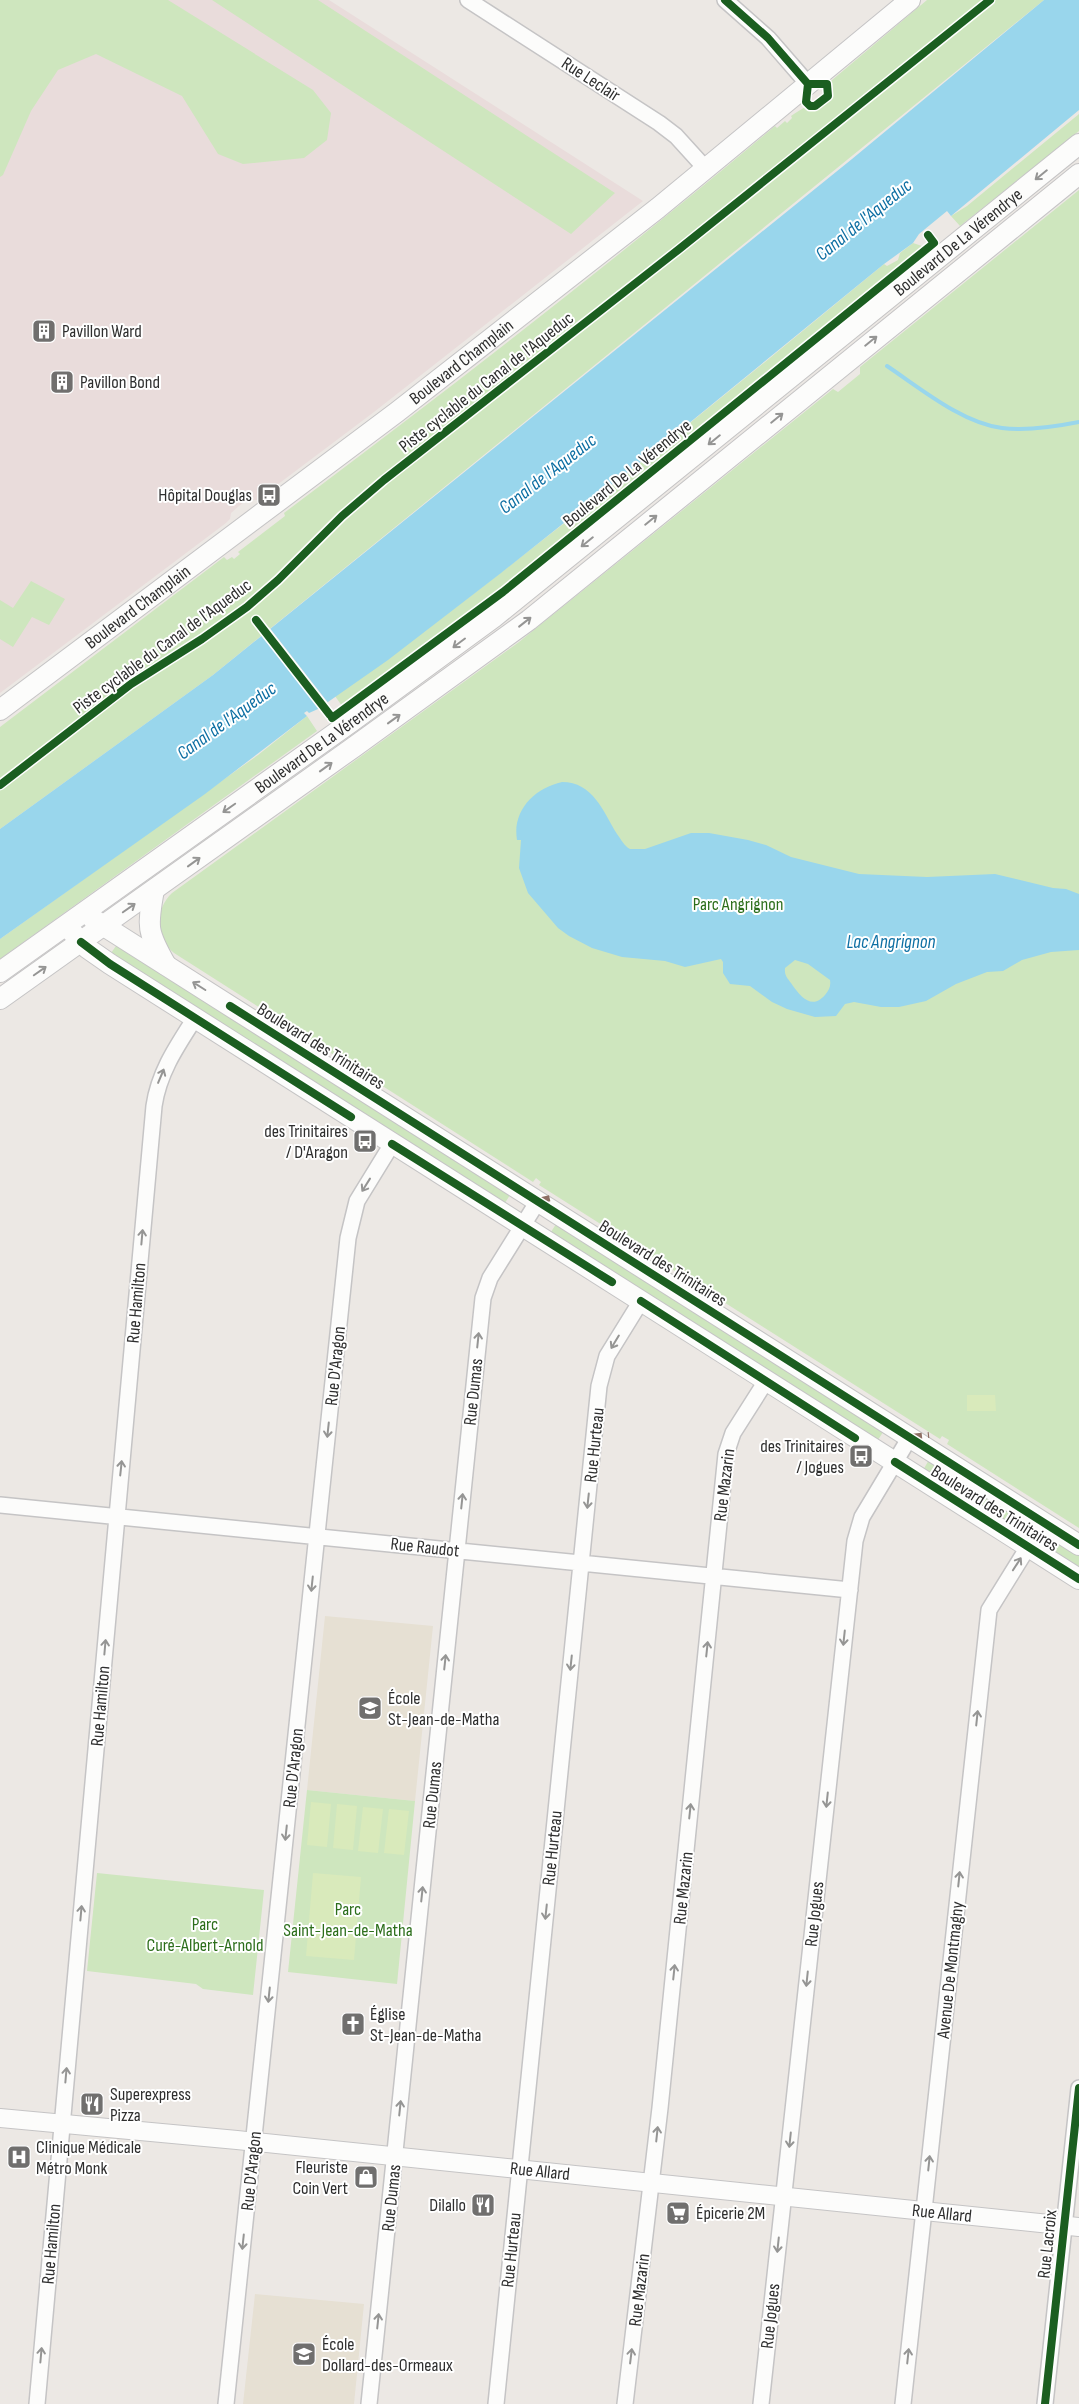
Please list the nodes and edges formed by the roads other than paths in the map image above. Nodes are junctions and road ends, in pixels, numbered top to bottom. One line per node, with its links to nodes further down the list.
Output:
1 (468, 0): 6 (street, Rue Leclair)
2 (725, 0): 4 (street)
3 (910, 0): 4 (main road, Boulevard Champlain)
4 (808, 84): 6 (main road, Boulevard Champlain)
5 (1079, 144): 10 (main road, Boulevard De La Vérendrye, one-way to 10)
6 (706, 169): 8 (main road, Boulevard Champlain)
7 (1079, 174): 9 (main road, Boulevard De La Vérendrye, one-way to 7)
8 (0, 710)
9 (154, 890): 12 (main road, Boulevard De La Vérendrye, one-way to 9); 14 (main road)
10 (83, 912): 11 (main road, Boulevard De La Vérendrye); 12 (main road, Boulevard des Trinitaires)
11 (66, 925): 13 (main road, Boulevard des Trinitaires); 15 (main road, Boulevard De La Vérendrye)
12 (104, 926): 13 (main road, Boulevard De La Vérendrye); 14 (main road, Boulevard des Trinitaires)
13 (81, 942): 16 (main road, Boulevard De La Vérendrye, one-way to 13); 17 (main road, Boulevard des Trinitaires)
14 (167, 966): 19 (main road, Boulevard des Trinitaires, one-way to 14)
15 (0, 972)
16 (0, 999)
17 (195, 1018): 18 (main road, Boulevard des Trinitaires); 26 (street, Rue Hamilton, one-way to 17)
18 (392, 1144): 20 (main road, Boulevard des Trinitaires); 27 (street, Rue D'Aragon, one-way to 27)
19 (538, 1201): 20 (street, Rue Dumas); 23 (main road, Boulevard des Trinitaires)
20 (523, 1226): 21 (main road, Boulevard des Trinitaires); 30 (street, Rue Dumas, one-way to 20)
21 (641, 1301): 22 (main road, Boulevard des Trinitaires); 31 (street, Rue Hurteau, one-way to 31)
22 (766, 1381): 24 (main road, Boulevard des Trinitaires); 32 (street, Rue Mazarin)
23 (910, 1437): 24 (street, Rue Jogues); 28 (main road, Boulevard des Trinitaires)
24 (895, 1462): 29 (main road, Boulevard des Trinitaires); 34 (street, Rue Jogues)
25 (0, 1505): 26 (street, Rue Raudot)
26 (116, 1517): 27 (street, Rue Raudot); 37 (street, Rue Hamilton, one-way to 26)
27 (317, 1536): 30 (street, Rue Raudot); 38 (street, Rue D'Aragon, one-way to 38)
28 (1079, 1544)
29 (1028, 1547): 33 (main road, Boulevard des Trinitaires); 43 (street, Avenue De Montmagny, one-way to 29)
30 (457, 1550): 31 (street, Rue Raudot); 39 (street, Rue Dumas, one-way to 30)
31 (582, 1562): 32 (street, Rue Raudot); 40 (street, Rue Hurteau, one-way to 40)
32 (714, 1576): 34 (street, Rue Raudot); 41 (street, Rue Mazarin, one-way to 32)
33 (1079, 1579)
34 (850, 1590): 42 (street, Rue Jogues, one-way to 42)
35 (1079, 2088): 44 (street, Rue Lacroix)
36 (0, 2118): 37 (street, Rue Allard)
37 (62, 2124): 38 (street, Rue Allard); 45 (street, Rue Hamilton, one-way to 37)
38 (254, 2142): 39 (street, Rue Allard); 46 (street, Rue D'Aragon, one-way to 46)
39 (395, 2156): 40 (street, Rue Allard); 47 (street, Rue Dumas, one-way to 39)
40 (520, 2169): 41 (street, Rue Allard); 48 (street, Rue Hurteau)
41 (652, 2182): 42 (street, Rue Allard); 49 (street, Rue Mazarin, one-way to 41)
42 (784, 2196): 43 (street, Rue Allard); 50 (street, Rue Jogues, one-way to 50)
43 (923, 2211): 44 (street, Rue Allard); 51 (street, Avenue De Montmagny, one-way to 43)
44 (1071, 2226): 52 (street, Rue Lacroix)
45 (36, 2404)
46 (226, 2404)
47 (369, 2404)
48 (496, 2404)
49 (625, 2404)
50 (760, 2404)
51 (903, 2404)
52 (1045, 2404)

